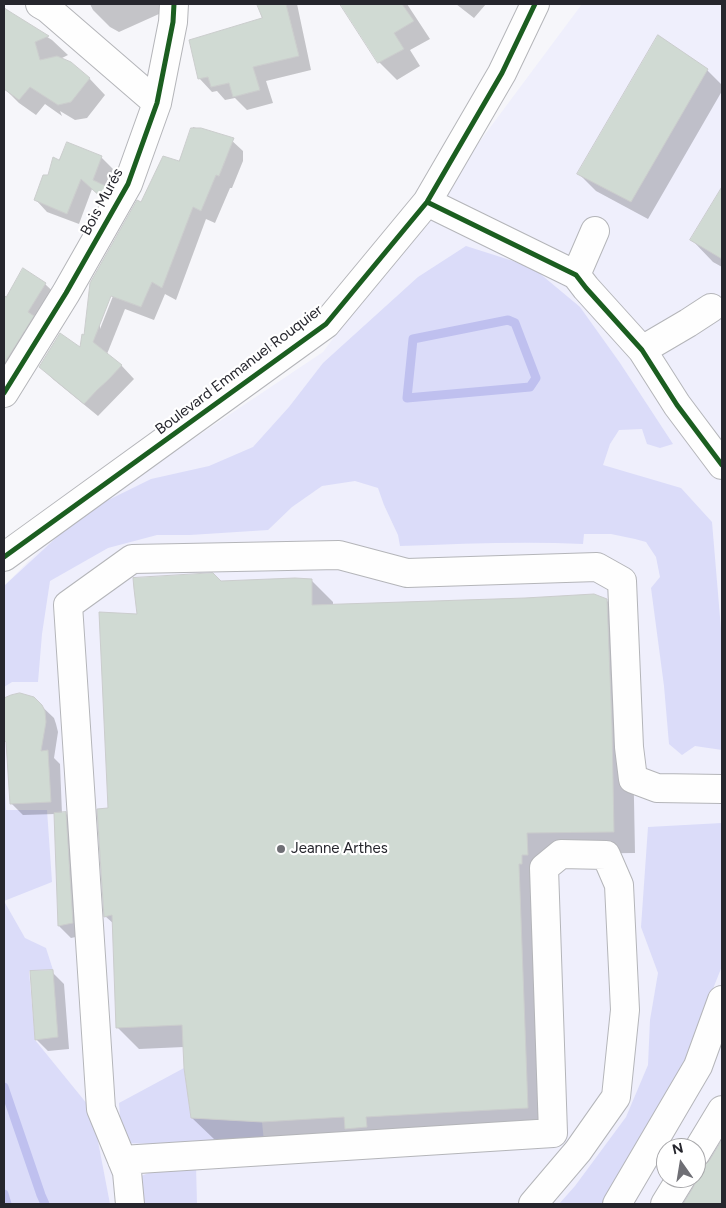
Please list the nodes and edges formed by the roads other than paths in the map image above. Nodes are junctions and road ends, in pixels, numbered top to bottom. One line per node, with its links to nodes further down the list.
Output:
1 (40, 4): 4 (street)
2 (174, 4): 4 (street, Bois Murés)
3 (535, 4): 5 (street, Boulevard Emmanuel Rouquier)
4 (157, 103): 10 (street, Bois Murés)
5 (427, 202): 7 (street); 12 (street, Boulevard Emmanuel Rouquier)
6 (595, 231): 7 (street)
7 (576, 275): 9 (street)
8 (711, 308): 9 (street)
9 (642, 350): 11 (street)
10 (4, 393)
11 (722, 465)
12 (4, 558)
13 (722, 789): 17 (street)
14 (722, 1000): 21 (street)
15 (722, 1110): 16 (street)
16 (705, 1138)
17 (122, 1160): 19 (street); 20 (street)
18 (675, 1188): 22 (street)
19 (130, 1204)
20 (533, 1204)
21 (617, 1204)
22 (665, 1204)

